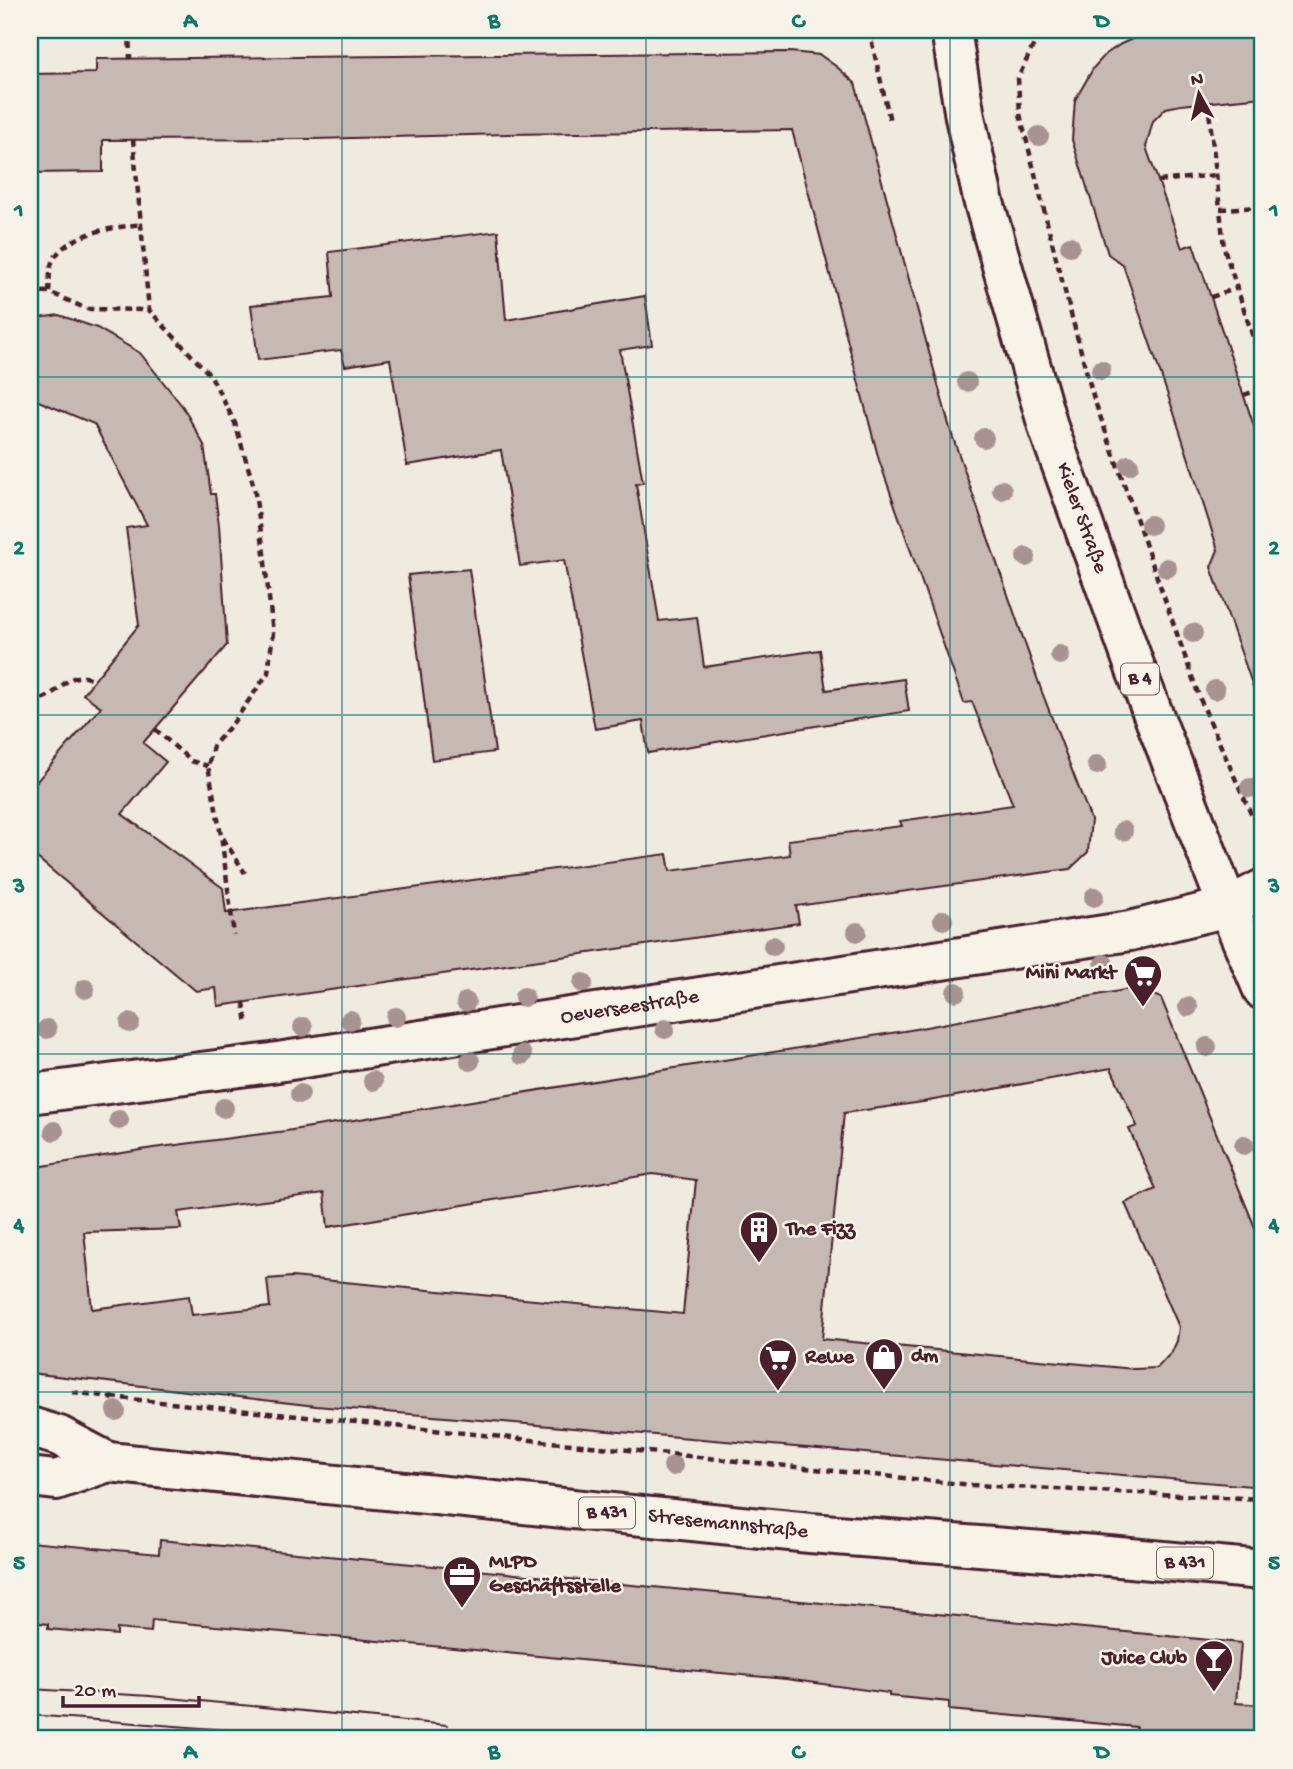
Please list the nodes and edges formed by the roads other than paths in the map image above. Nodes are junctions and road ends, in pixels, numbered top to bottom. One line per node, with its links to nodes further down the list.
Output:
1 (951, 30): 3 (main road, Kieler Straße / B 4)
2 (1263, 889): 3 (main road, Oeverseestraße)
3 (1228, 907): 4 (main road, Kieler Straße / B 4); 5 (main road, Oeverseestraße)
4 (1263, 990)
5 (30, 1094)
6 (30, 1427): 7 (main road, Stresemannstraße / B 431)
7 (108, 1462): 8 (main road, Stresemannstraße / B 431); 9 (main road, Stresemannstraße / B 431)
8 (30, 1477)
9 (1263, 1570)

